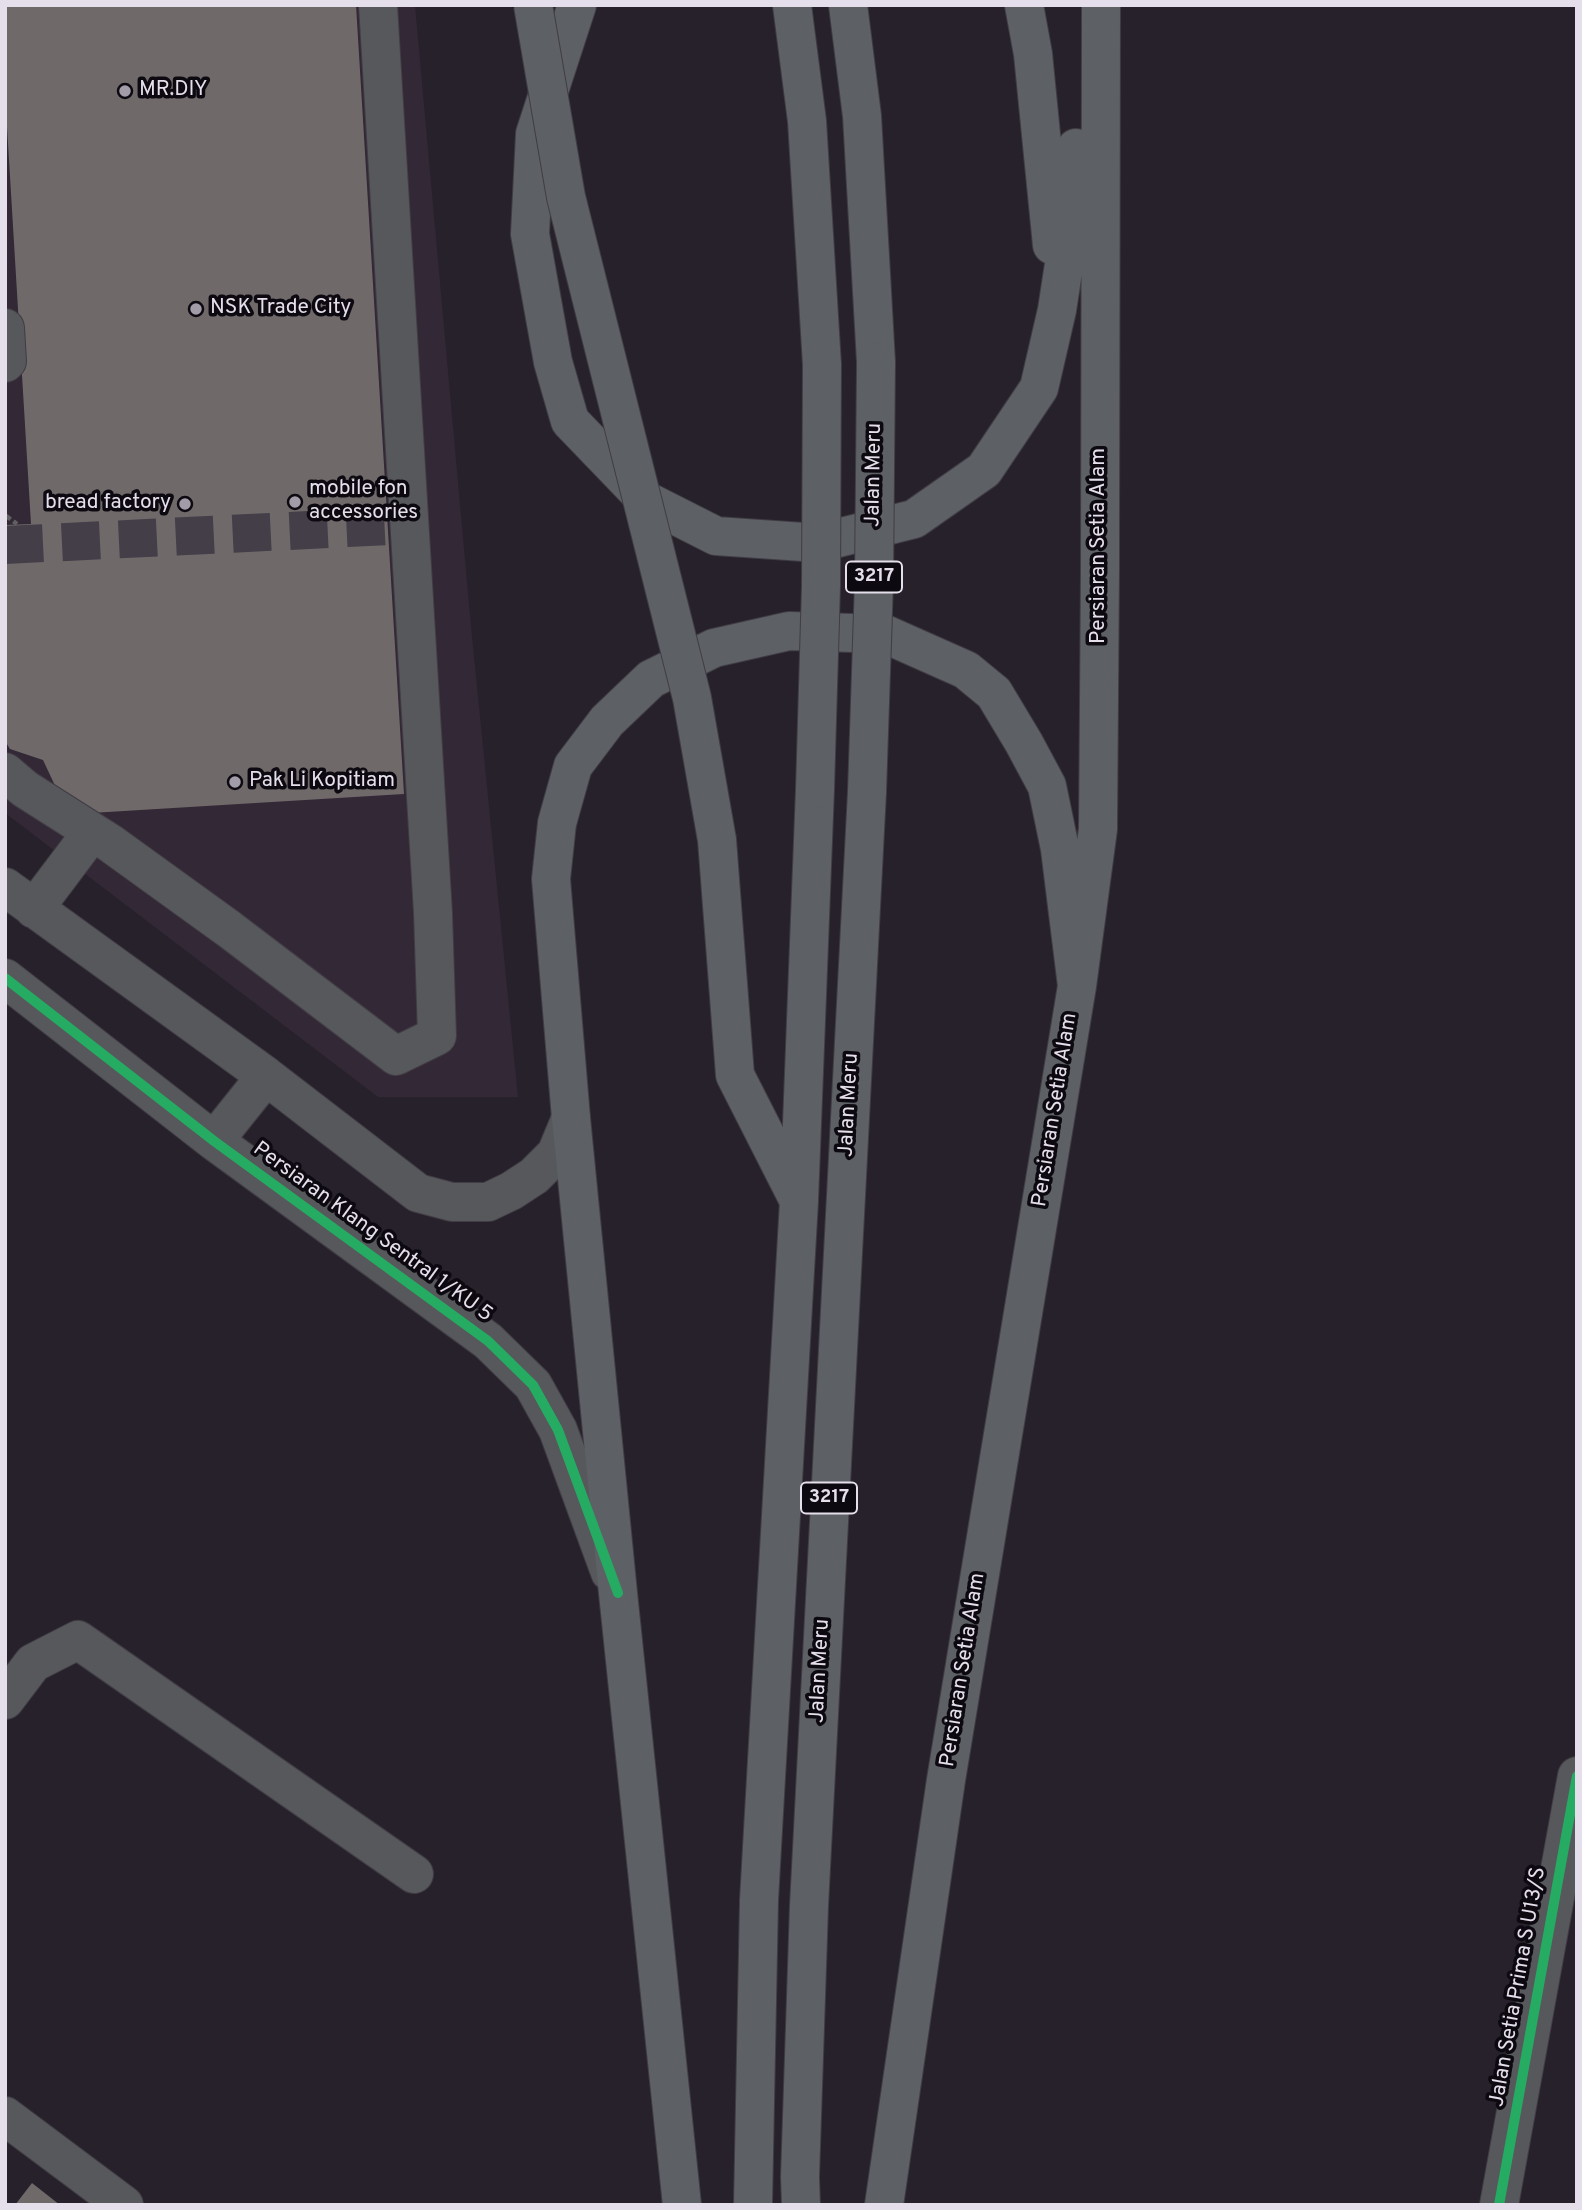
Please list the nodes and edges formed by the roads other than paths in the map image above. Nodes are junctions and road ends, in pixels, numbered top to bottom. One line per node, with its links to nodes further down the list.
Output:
1 (378, 5): 13 (street)
2 (533, 5): 20 (highway, bridge)
3 (578, 5): 9 (highway)
4 (792, 5): 20 (highway, 3217, bridge)
5 (848, 5): 31 (highway, Jalan Meru / 3217, bridge)
6 (1024, 5): 9 (highway)
7 (1080, 5): 9 (highway)
8 (1101, 5): 16 (highway, Persiaran Setia Alam)
9 (1057, 310)
10 (5, 328): 11 (street)
11 (5, 363)
12 (12, 792): 13 (street)
13 (92, 832): 14 (street)
14 (20, 898): 17 (street)
15 (5, 978): 19 (street, Persiaran Klang Sentral 1/KU 5)
16 (1077, 986): 18 (highway); 32 (highway, Persiaran Setia Alam)
17 (266, 1076): 18 (street); 19 (street)
18 (571, 1118): 21 (highway)
19 (214, 1141): 21 (street, Persiaran Klang Sentral 1/KU 5)
20 (799, 1201): 30 (highway, 3217)
21 (618, 1594): 29 (highway)
22 (5, 1700): 24 (street)
23 (1577, 1776): 25 (street, Jalan Setia Prima S U13/S)
24 (414, 1874)
25 (1568, 1877): 26 (street, Jalan Setia Prima S U13/S)
26 (1562, 1944): 33 (street, Jalan Setia Prima S U13/S)
27 (10, 2129): 28 (street)
28 (124, 2205)
29 (682, 2205)
30 (753, 2205)
31 (801, 2205)
32 (884, 2205)
33 (1499, 2205)

